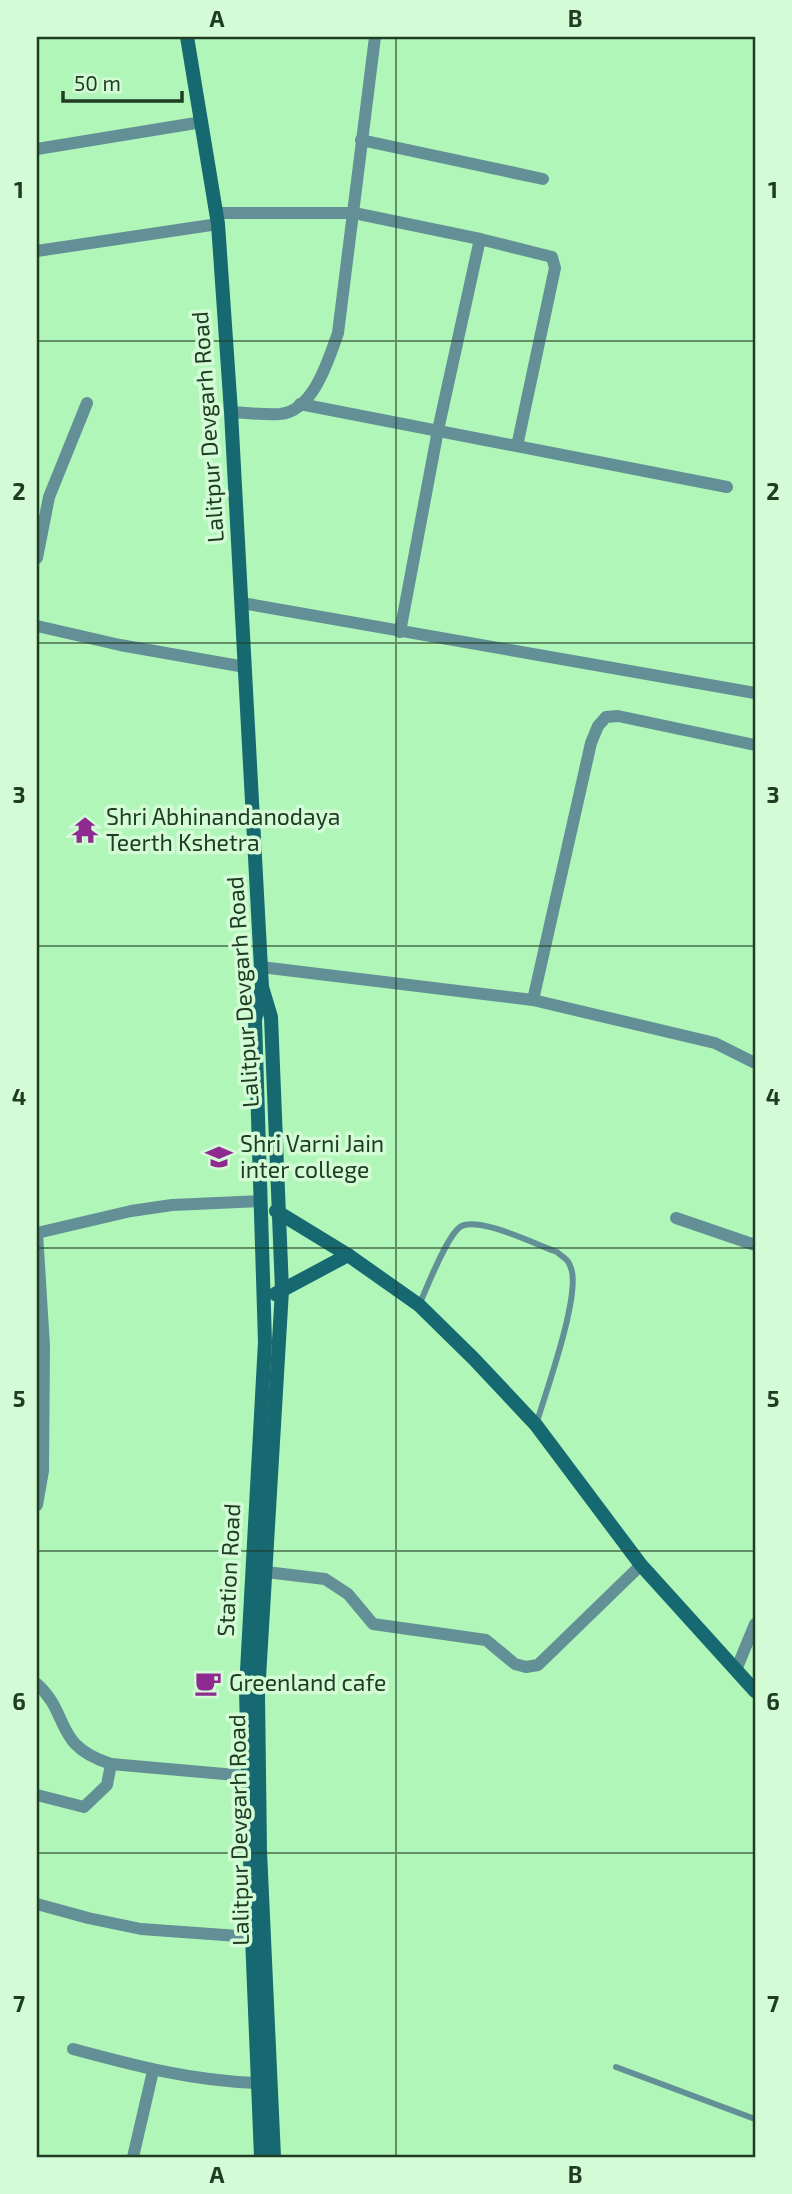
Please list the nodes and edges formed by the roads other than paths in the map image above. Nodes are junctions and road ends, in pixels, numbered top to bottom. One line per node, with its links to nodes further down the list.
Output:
1 (187, 37): 3 (main road, Lalitpur Devgarh Road)
2 (375, 37): 4 (street)
3 (202, 122): 5 (street); 8 (main road, Lalitpur Devgarh Road)
4 (360, 140): 6 (street); 7 (street)
5 (37, 149)
6 (543, 179)
7 (354, 213): 8 (street); 9 (street); 12 (street)
8 (217, 218): 10 (street); 13 (main road, Lalitpur Devgarh Road)
9 (480, 239): 14 (street); 15 (street)
10 (37, 251)
11 (87, 403): 17 (street)
12 (300, 404): 13 (street); 14 (street)
13 (231, 412): 18 (main road, Lalitpur Devgarh Road)
14 (438, 430): 15 (street); 20 (street)
15 (517, 446): 16 (street)
16 (727, 488)
17 (37, 558)
18 (242, 603): 20 (street); 21 (main road, Lalitpur Devgarh Road)
19 (37, 626): 21 (street)
20 (400, 632): 22 (street)
21 (245, 667): 24 (main road, Lalitpur Devgarh Road)
22 (755, 693)
23 (755, 745): 26 (street)
24 (261, 967): 25 (main road, Lalitpur Devgarh Road); 26 (street)
25 (262, 987): 28 (main road, Station Road); 29 (main road, Lalitpur Devgarh Road)
26 (533, 1000): 27 (street)
27 (755, 1063)
28 (261, 1202): 29 (main road); 31 (street); 35 (main road, Station Road)
29 (279, 1213): 33 (main road); 34 (main road, Lalitpur Devgarh Road)
30 (676, 1218): 32 (street)
31 (37, 1233): 38 (street)
32 (755, 1245)
33 (348, 1255): 34 (main road); 36 (main road)
34 (282, 1290): 35 (main road); 40 (main road, Lalitpur Devgarh Road)
35 (265, 1299): 46 (main road, Station Road)
36 (419, 1305): 37 (main road); 37 (lane)
37 (536, 1425): 39 (main road)
38 (37, 1506)
39 (641, 1565): 40 (street); 42 (main road)
40 (265, 1572): 57 (main road, Lalitpur Devgarh Road)
41 (755, 1624): 42 (street)
42 (736, 1670): 44 (main road)
43 (37, 1684): 45 (street)
44 (755, 1691)
45 (111, 1764): 46 (street); 47 (street)
46 (247, 1776): 49 (main road, Station Road)
47 (37, 1796)
48 (37, 1904): 49 (street)
49 (251, 1937): 53 (main road, Station Road)
50 (73, 2049): 52 (street)
51 (616, 2067): 54 (lane)
52 (153, 2071): 53 (street); 55 (street)
53 (258, 2083): 56 (main road, Station Road)
54 (755, 2119)
55 (134, 2157)
56 (261, 2157)
57 (274, 2157)

